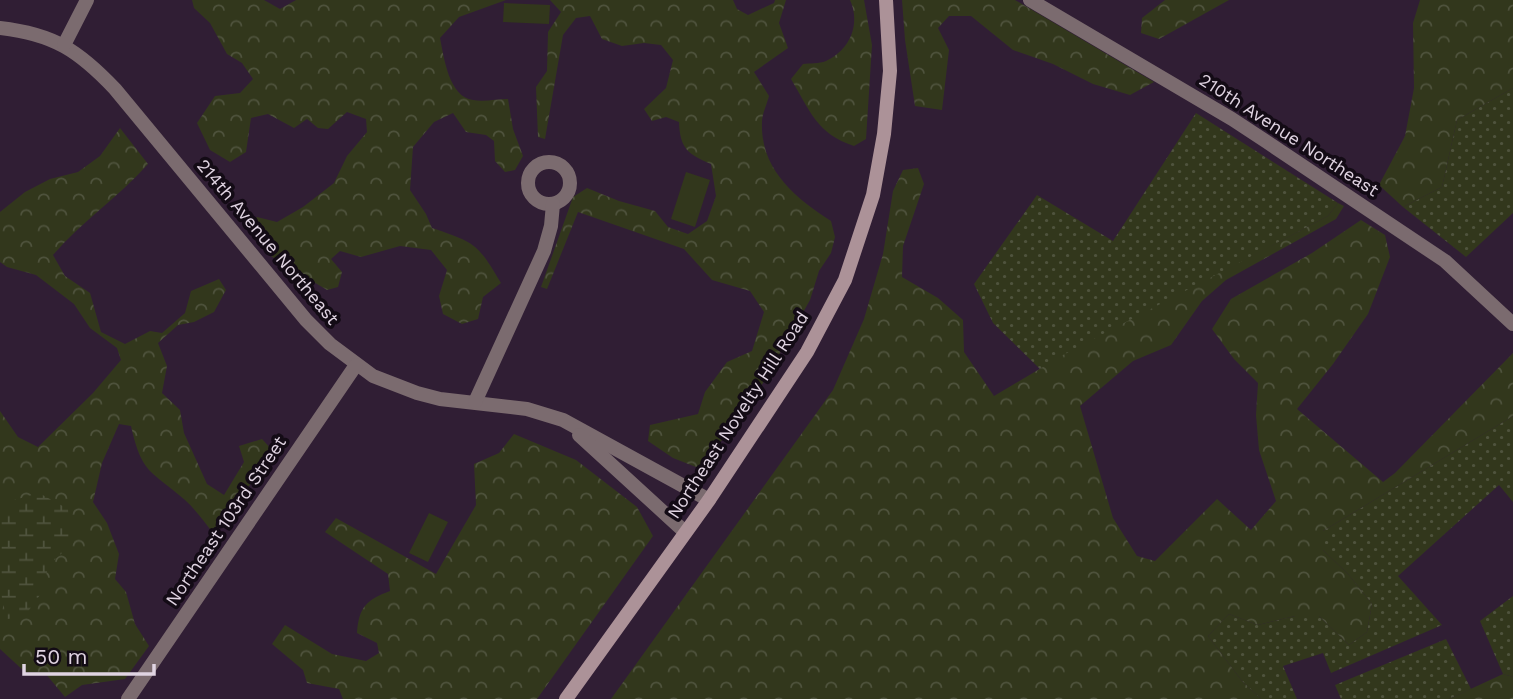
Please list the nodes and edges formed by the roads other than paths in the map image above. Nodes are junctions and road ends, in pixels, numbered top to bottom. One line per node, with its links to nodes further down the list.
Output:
1 (87, 0): 5 (street)
2 (886, 0): 11 (main road, Northeast Novelty Hill Road)
3 (1030, 0): 7 (street, 210th Avenue Northeast)
4 (0, 28): 5 (street, 214th Avenue Northeast)
5 (64, 46): 8 (street, 214th Avenue Northeast)
6 (553, 204): 9 (street)
7 (1513, 324)
8 (356, 365): 9 (street, 214th Avenue Northeast); 13 (street, Northeast 103rd Street)
9 (475, 402): 10 (street, 214th Avenue Northeast)
10 (563, 420): 11 (street, 214th Avenue Northeast); 12 (street, 214th Avenue Northeast)
11 (709, 500): 12 (main road, Northeast Novelty Hill Road)
12 (685, 533): 14 (main road, Northeast Novelty Hill Road)
13 (128, 699)
14 (566, 699)

